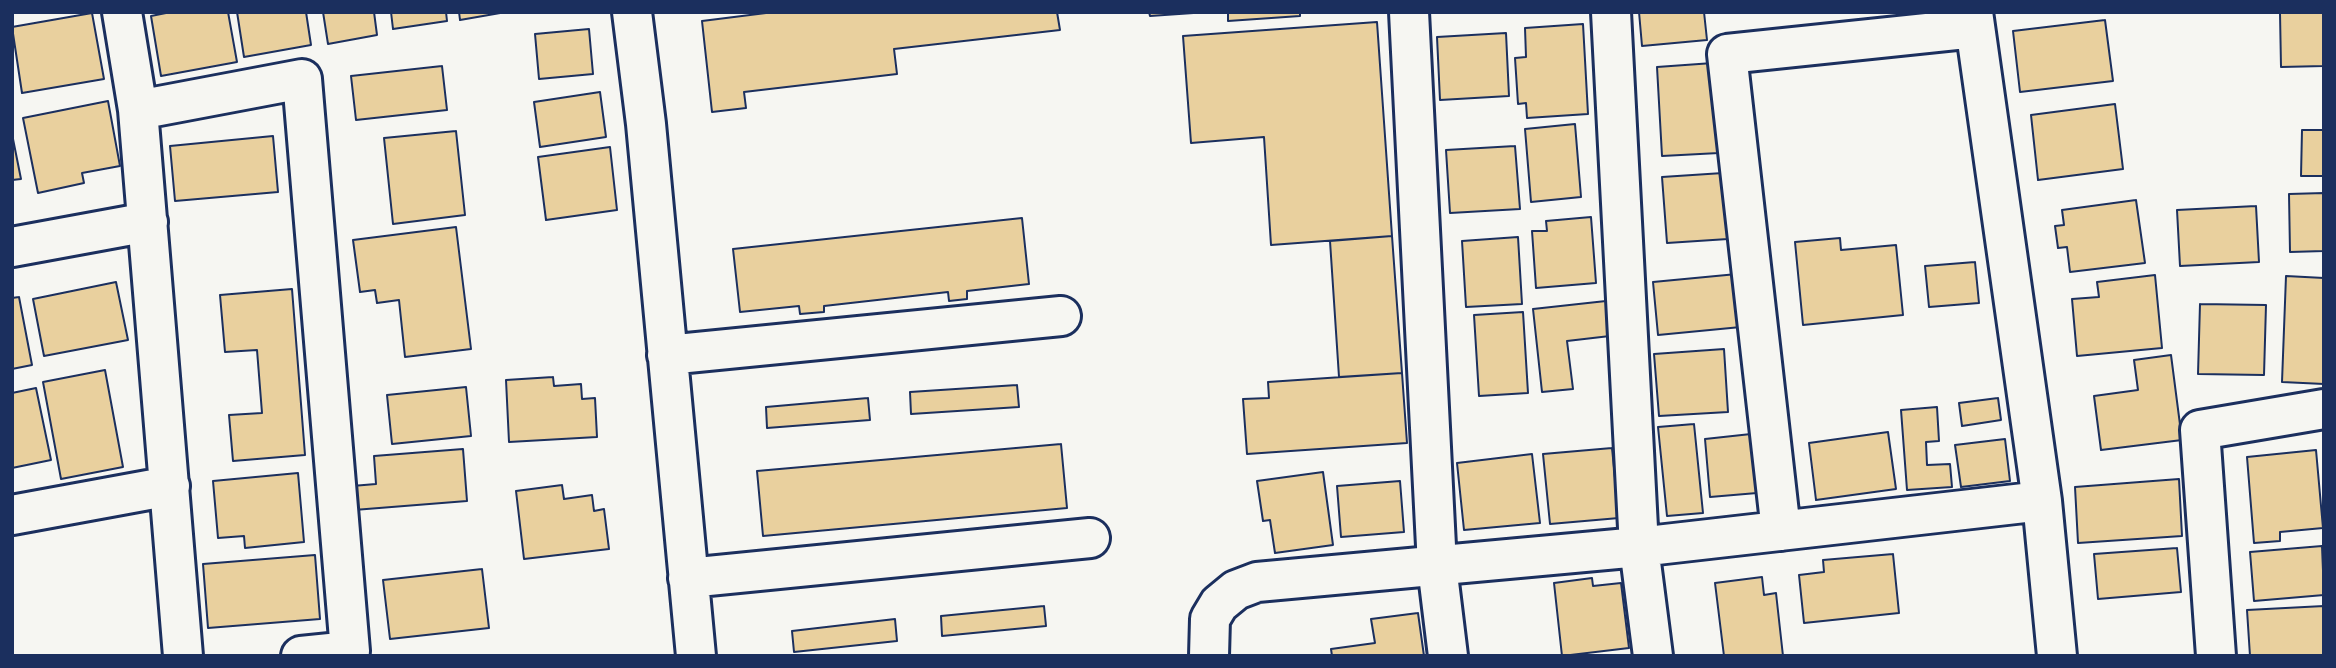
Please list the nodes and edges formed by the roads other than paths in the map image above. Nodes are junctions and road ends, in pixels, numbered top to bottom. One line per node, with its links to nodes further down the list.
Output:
1 (122, 12): 6 (street)
2 (632, 12): 10 (street)
3 (1409, 12): 18 (street)
4 (1611, 12): 17 (street)
5 (1974, 20): 13 (street); 15 (street)
6 (138, 110): 7 (street); 21 (street)
7 (149, 222): 8 (street); 12 (street)
8 (12, 247)
9 (1061, 316): 10 (street)
10 (667, 355): 19 (street)
11 (2324, 409): 27 (street)
12 (170, 486): 14 (street); 20 (street)
13 (2042, 501): 15 (street); 26 (street)
14 (12, 515)
15 (1781, 531): 17 (street)
16 (1090, 538): 19 (street)
17 (1639, 547): 18 (street); 25 (street)
18 (1437, 566): 23 (street); 24 (street)
19 (688, 578): 22 (street)
20 (183, 656)
21 (301, 656)
22 (696, 656)
23 (1209, 656)
24 (1448, 656)
25 (1653, 656)
26 (2057, 656)
27 (2216, 656)

